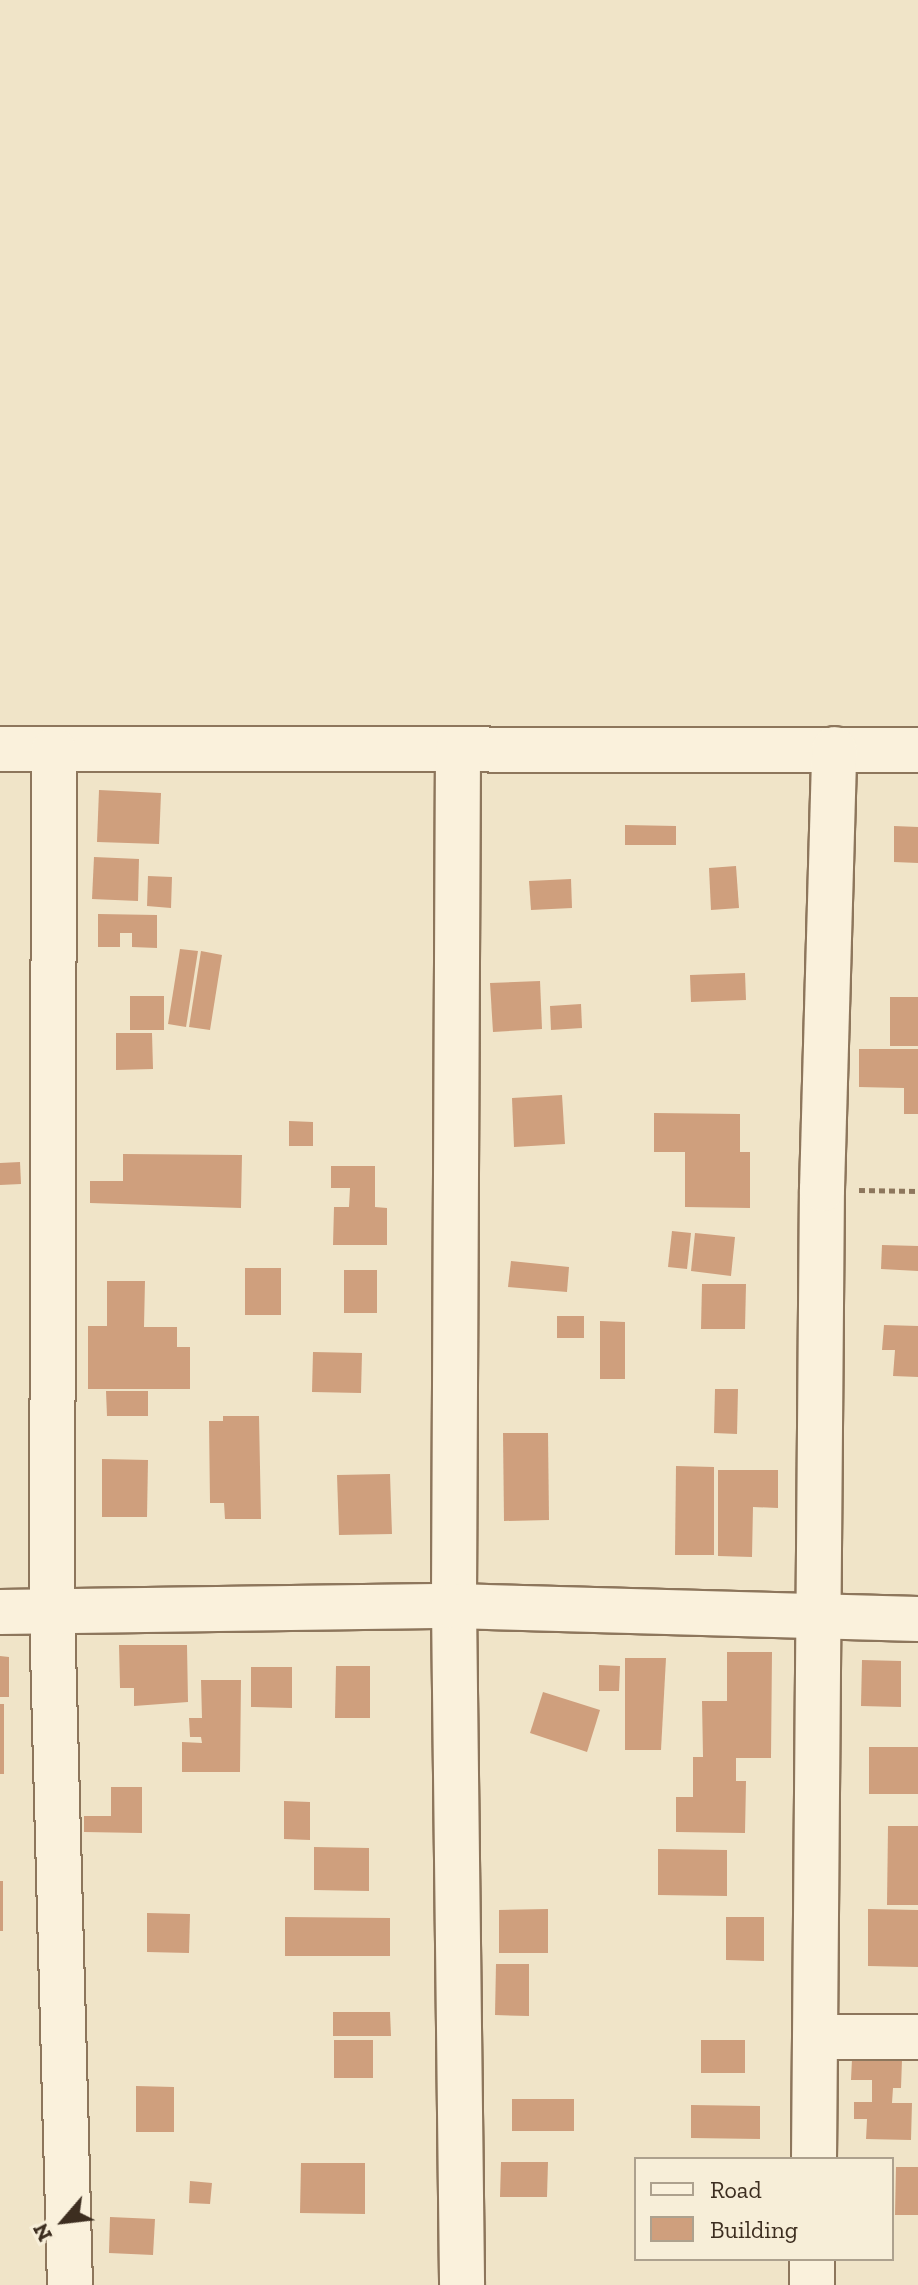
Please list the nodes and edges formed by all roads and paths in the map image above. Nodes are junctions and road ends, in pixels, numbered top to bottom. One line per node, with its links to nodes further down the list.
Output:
1 (0, 749): 3 (street)
2 (834, 749): 4 (street); 5 (street); 6 (street)
3 (54, 750): 4 (street); 10 (street)
4 (458, 750): 8 (street)
5 (918, 750)
6 (822, 1189): 7 (path); 11 (street)
7 (918, 1191)
8 (454, 1606): 10 (street); 11 (street); 18 (street)
9 (0, 1612): 10 (street)
10 (52, 1613): 17 (street)
11 (819, 1616): 12 (street); 13 (street)
12 (918, 1619)
13 (817, 2037): 14 (street); 15 (street)
14 (918, 2037)
15 (814, 2157)
16 (812, 2261): 19 (street)
17 (70, 2285)
18 (462, 2285)
19 (812, 2285)

